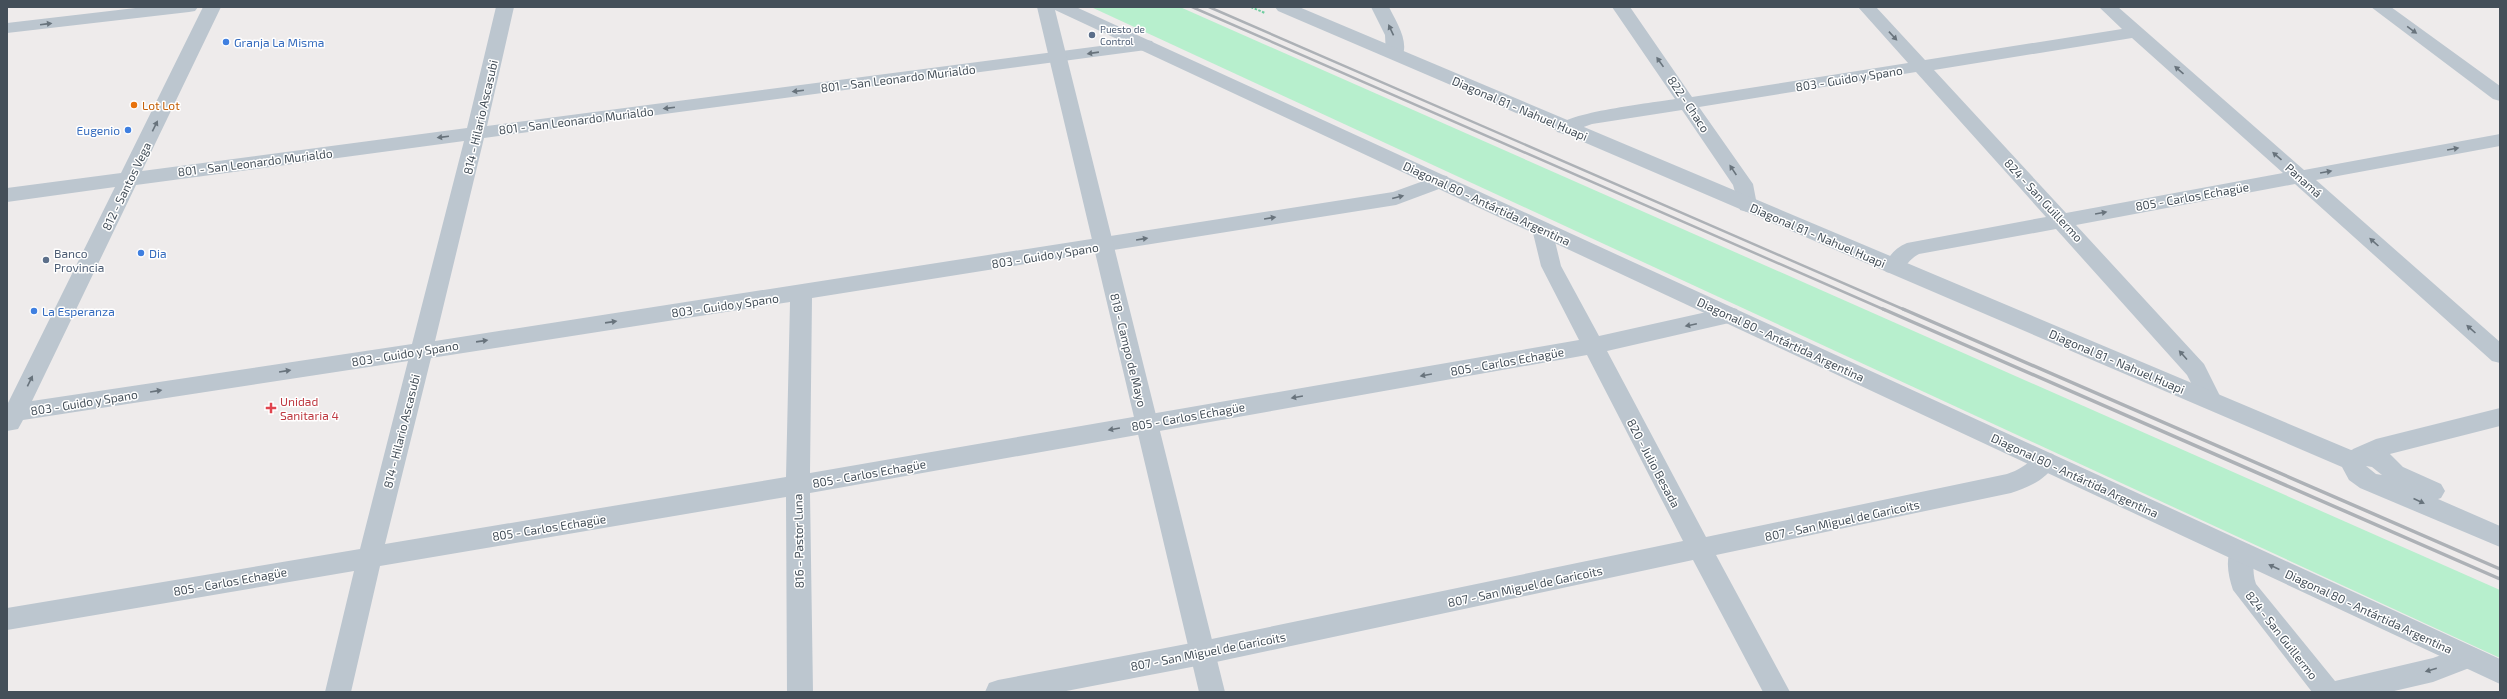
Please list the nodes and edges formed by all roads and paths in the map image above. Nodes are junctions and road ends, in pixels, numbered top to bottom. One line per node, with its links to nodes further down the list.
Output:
1 (190, 7): 12 (street, one-way to 1)
2 (212, 7): 24 (street, 812 - Santos Vega, one-way to 2)
3 (505, 7): 21 (street, 814 - Hilario Ascasubi)
4 (1046, 7): 16 (street, 818 - Campo de Mayo)
5 (1062, 7): 14 (street, Diagonal 80 - Antártida Argentina)
6 (1284, 7): 15 (street, Diagonal 81 - Nahuel Huapi)
7 (1380, 7): 15 (street, one-way to 7)
8 (1622, 7): 19 (street, 822 - Chaco, one-way to 8)
9 (1867, 7): 17 (street, 824 - San Guillermo, one-way to 17)
10 (2111, 7): 13 (street, Panamá)
11 (2380, 7): 18 (street, one-way to 18)
12 (7, 28)
13 (2136, 32): 17 (street, 803 - Guido y Spano); 23 (street, Panamá, one-way to 13)
14 (1146, 45): 16 (street, 801 - San Leonardo Murialdo, one-way to 16); 25 (street, Diagonal 80 - Antártida Argentina)
15 (1395, 54): 20 (street, Diagonal 81 - Nahuel Huapi)
16 (1057, 58): 21 (street, 801 - San Leonardo Murialdo, one-way to 21); 30 (street, 818 - Campo de Mayo)
17 (1922, 67): 19 (street, 803 - Guido y Spano); 28 (street, 824 - San Guillermo)
18 (2500, 95)
19 (1688, 103): 20 (street, 803 - Guido y Spano); 27 (street, 822 - Chaco, one-way to 19)
20 (1564, 128): 27 (street, Diagonal 81 - Nahuel Huapi)
21 (477, 133): 24 (street, 801 - San Leonardo Murialdo, one-way to 24); 35 (street, 814 - Hilario Ascasubi)
22 (2500, 140): 23 (street, 805 - Carlos Echagüe, one-way to 22)
23 (2300, 176): 28 (street, 805 - Carlos Echagüe, one-way to 23); 36 (street, Panamá, one-way to 23)
24 (129, 178): 26 (street, 801 - San Leonardo Murialdo); 39 (street, 812 - Santos Vega, one-way to 24)
25 (1440, 181): 29 (street, Diagonal 80 - Antártida Argentina); 30 (street, 803 - Guido y Spano, one-way to 25)
26 (7, 194)
27 (1746, 205): 31 (street, Diagonal 81 - Nahuel Huapi)
28 (2063, 220): 31 (street, 805 - Carlos Echagüe); 37 (street, 824 - San Guillermo, one-way to 28)
29 (1542, 229): 33 (street, Diagonal 80 - Antártida Argentina); 34 (street, 820 - Julio Besada)
30 (1103, 246): 32 (street, 803 - Guido y Spano); 40 (street, 818 - Campo de Mayo)
31 (1893, 267): 37 (street, Diagonal 81 - Nahuel Huapi)
32 (801, 294): 35 (street, 803 - Guido y Spano, one-way to 32); 45 (street, 816 - Pastor Luna)
33 (1729, 315): 34 (street, 805 - Carlos Echagüe, one-way to 34); 43 (street, Diagonal 80 - Antártida Argentina)
34 (1592, 346): 40 (street, 805 - Carlos Echagüe, one-way to 40); 48 (street, 820 - Julio Besada)
35 (422, 350): 39 (street, 803 - Guido y Spano, one-way to 35); 50 (street, 814 - Hilario Ascasubi)
36 (2500, 355)
37 (2211, 400): 42 (street, Diagonal 81 - Nahuel Huapi)
38 (2500, 417): 41 (street)
39 (10, 419)
40 (1147, 423): 45 (street, 805 - Carlos Echagüe, one-way to 45); 52 (street, 818 - Campo de Mayo)
41 (2397, 442): 42 (street); 44 (street)
42 (2357, 458): 44 (street)
43 (2045, 461): 48 (street, 807 - San Miguel de Garicoits); 49 (street, Diagonal 80 - Antártida Argentina)
44 (2390, 476): 46 (street); 47 (street, one-way to 47)
45 (798, 485): 50 (street, 805 - Carlos Echagüe); 56 (street, 816 - Pastor Luna)
46 (2500, 522)
47 (2500, 537)
48 (1700, 550): 52 (street, 807 - San Miguel de Garicoits); 59 (street, 820 - Julio Besada)
49 (2241, 552): 53 (street, Diagonal 80 - Antártida Argentina, one-way to 49); 60 (street, 824 - San Guillermo)
50 (368, 557): 51 (street, 805 - Carlos Echagüe); 55 (street, 814 - Hilario Ascasubi)
51 (7, 619)
52 (1202, 653): 57 (street, 807 - San Miguel de Garicoits); 58 (street, 818 - Campo de Mayo)
53 (2468, 657): 54 (street, Diagonal 80 - Antártida Argentina); 61 (street, one-way to 61)
54 (2500, 672)
55 (338, 692)
56 (800, 692)
57 (998, 692)
58 (1212, 692)
59 (1777, 692)
60 (2328, 692)
61 (2338, 692)

